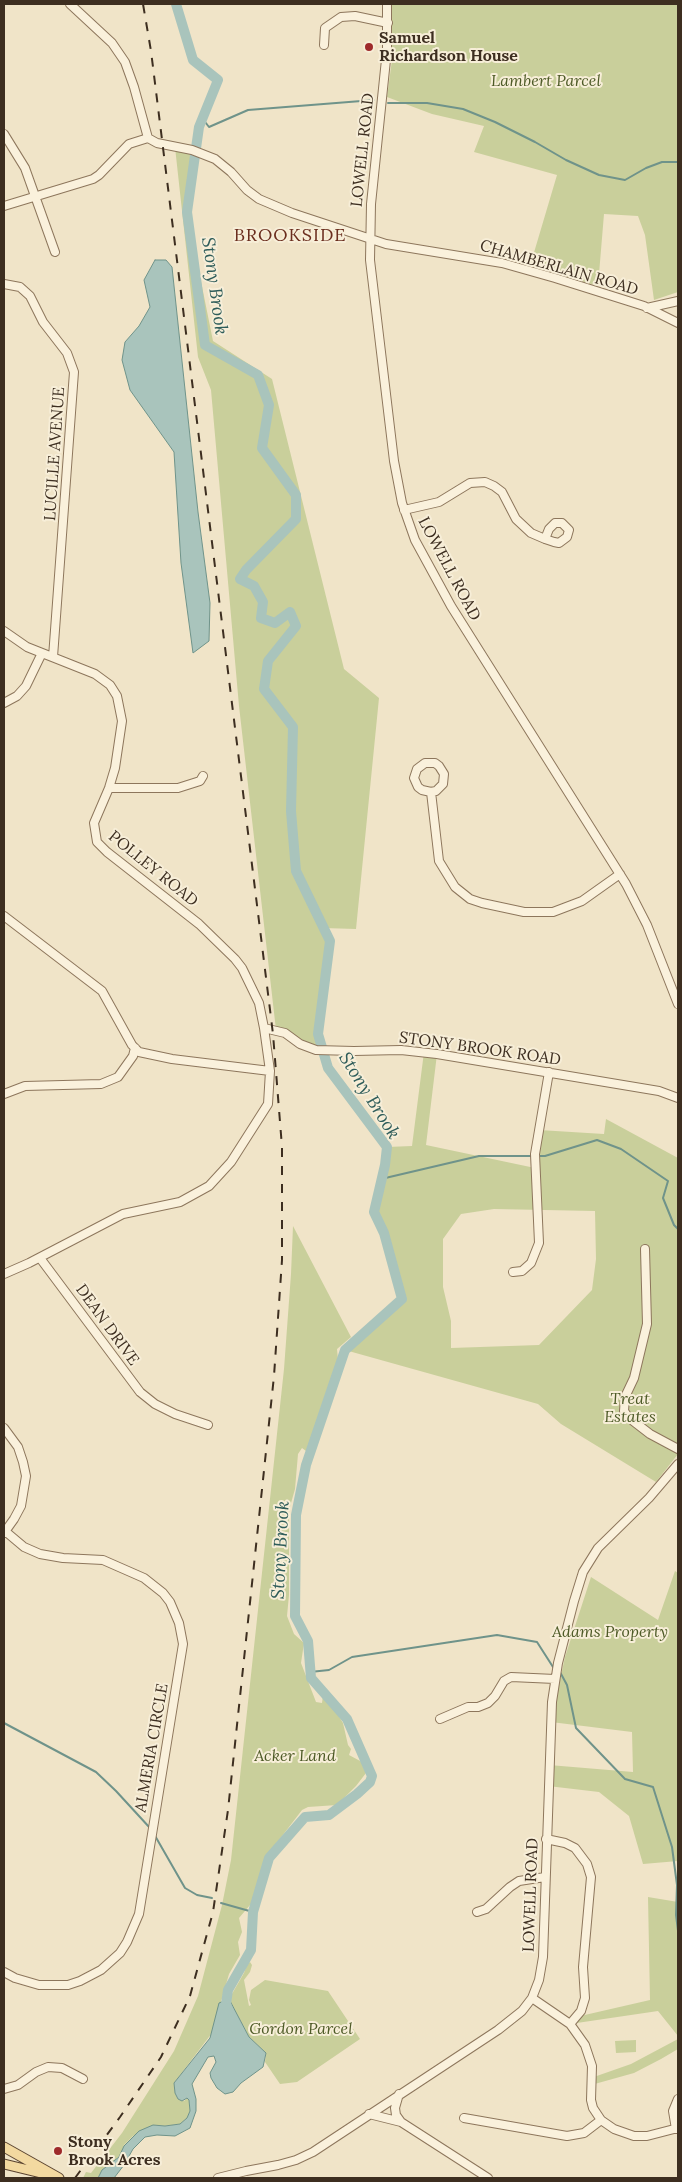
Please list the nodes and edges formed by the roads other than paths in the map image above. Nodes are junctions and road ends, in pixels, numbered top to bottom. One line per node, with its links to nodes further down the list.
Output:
1 (70, 4): 6 (street)
2 (387, 4): 3 (street, LOWELL ROAD)
3 (388, 23): 4 (street); 9 (street, LOWELL ROAD)
4 (324, 44)
5 (4, 134): 7 (street)
6 (148, 138): 7 (street); 9 (street, CHAMBERLAIN ROAD)
7 (35, 196): 8 (street); 10 (street)
8 (4, 206)
9 (370, 238): 13 (street, CHAMBERLAIN ROAD); 15 (street, LOWELL ROAD)
10 (56, 252)
11 (4, 284): 19 (street, LUCILLE AVENUE)
12 (678, 301): 13 (street)
13 (647, 308): 14 (street, CHAMBERLAIN ROAD)
14 (678, 323)
15 (404, 510): 16 (street); 24 (street, LOWELL ROAD)
16 (545, 539)
17 (4, 631): 18 (street, POLLEY ROAD)
18 (42, 653): 19 (street, POLLEY ROAD); 20 (street)
19 (53, 658): 22 (street, POLLEY ROAD)
20 (4, 704)
21 (204, 776): 22 (street)
22 (109, 788): 27 (street, POLLEY ROAD)
23 (431, 792): 23 (street); 24 (street)
24 (620, 874): 26 (street, LOWELL ROAD)
25 (4, 916): 28 (street)
26 (678, 1004)
27 (264, 1028): 29 (street); 30 (street, STONY BROOK ROAD)
28 (135, 1048): 29 (street); 31 (street)
29 (270, 1072): 34 (street)
30 (549, 1072): 32 (street, STONY BROOK ROAD); 35 (street)
31 (4, 1094)
32 (678, 1098)
33 (645, 1249): 39 (street)
34 (40, 1258): 36 (street); 37 (street, DEAN DRIVE)
35 (513, 1272)
36 (4, 1274)
37 (208, 1425)
38 (4, 1428): 41 (street)
39 (678, 1449)
40 (678, 1464): 42 (street, LOWELL ROAD)
41 (4, 1532): 47 (street, ALMERIA CIRCLE)
42 (555, 1679): 43 (street); 44 (street, LOWELL ROAD)
43 (440, 1719)
44 (546, 1839): 45 (street, LOWELL ROAD); 49 (street)
45 (545, 1877): 46 (street); 48 (street, LOWELL ROAD)
46 (477, 1912)
47 (4, 1972)
48 (532, 1998): 49 (street); 52 (street, LOWELL ROAD)
49 (570, 2024): 56 (street)
50 (83, 2079): 51 (street)
51 (4, 2089)
52 (399, 2094): 54 (street, LOWELL ROAD); 57 (street)
53 (678, 2099): 58 (street)
54 (369, 2114): 57 (street); 62 (street, LOWELL ROAD)
55 (464, 2118): 56 (street)
56 (601, 2120): 58 (street)
57 (401, 2122): 63 (street)
58 (677, 2128)
59 (4, 2147): 61 (main road)
60 (4, 2164): 61 (main road)
61 (59, 2178)
62 (218, 2178)
63 (488, 2178)

